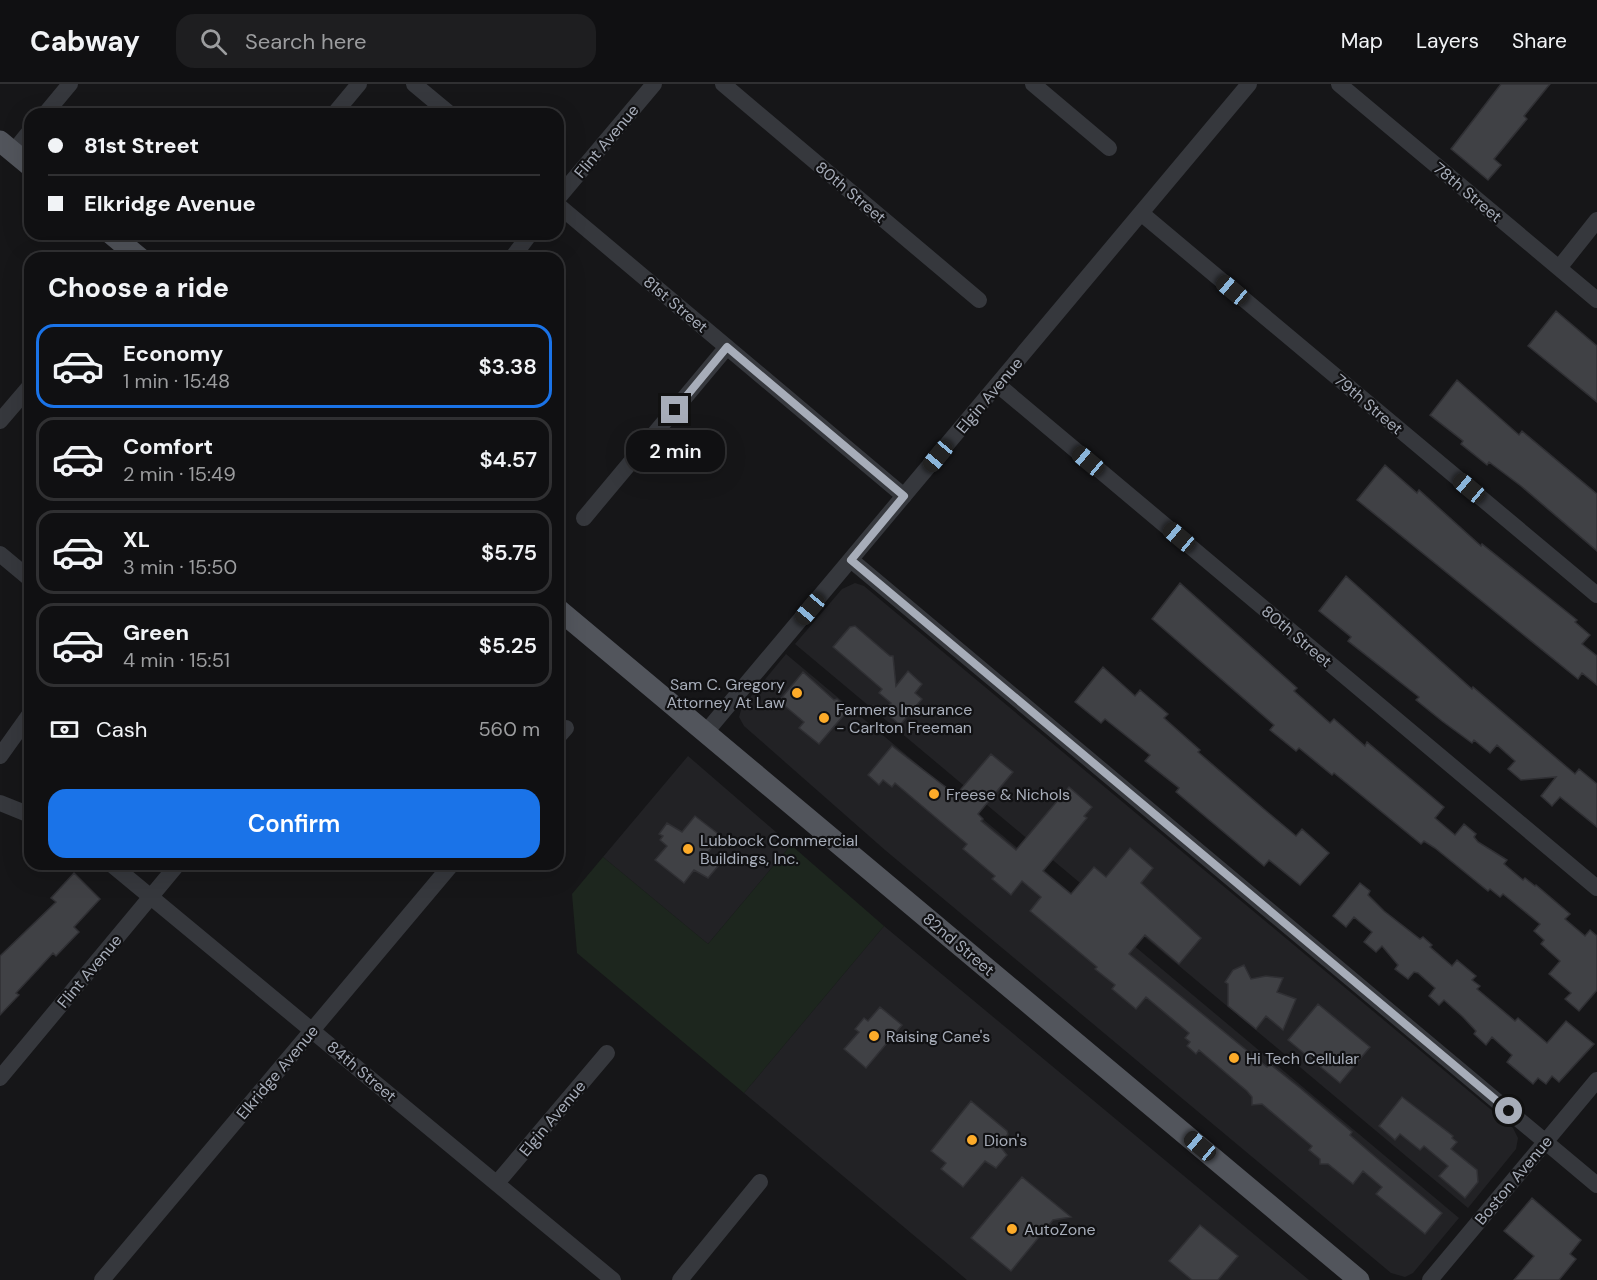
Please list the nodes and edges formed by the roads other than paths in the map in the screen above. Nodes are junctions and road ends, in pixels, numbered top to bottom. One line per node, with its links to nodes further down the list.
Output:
1 (70, 84): 9 (street)
2 (359, 84): 10 (street)
3 (414, 84): 11 (street)
4 (654, 84): 16 (street, Flint Avenue)
5 (723, 84): 23 (street, 80th Street)
6 (1033, 84): 14 (street)
7 (1249, 84): 18 (street, Elgin Avenue)
8 (1339, 84): 22 (street, 78th Street)
9 (50, 108)
10 (339, 108)
11 (443, 108)
12 (24, 135): 13 (street)
13 (6, 147): 15 (main road)
14 (1109, 148)
15 (24, 161)
16 (564, 191)
17 (564, 210): 25 (street, 81st Street)
18 (1141, 213): 26 (street, Elgin Avenue); 34 (street, 79th Street)
19 (1597, 220): 22 (street)
20 (118, 240): 21 (main road)
21 (133, 252)
22 (1559, 268): 24 (street, 78th Street)
23 (979, 300)
24 (1597, 300)
25 (727, 347): 29 (street, 81st Street); 30 (street)
26 (998, 385): 29 (street, Elgin Avenue); 44 (street, 80th Street)
27 (24, 393): 28 (street)
28 (0, 421)
29 (904, 496): 32 (street, Elgin Avenue)
30 (584, 518)
31 (0, 554): 33 (street)
32 (851, 560): 37 (street, Elgin Avenue); 50 (street)
33 (24, 574)
34 (1597, 595)
35 (564, 614): 37 (main road, 82nd Street)
36 (24, 722): 38 (street)
37 (706, 732): 57 (main road, 82nd Street)
38 (0, 756)
39 (0, 802): 40 (street)
40 (24, 812)
41 (118, 870): 45 (street, 84th Street)
42 (173, 870): 45 (street, Flint Avenue)
43 (447, 870): 46 (street, Elkridge Avenue)
44 (1597, 888)
45 (151, 897): 46 (street, 84th Street); 48 (street, Flint Avenue)
46 (313, 1030): 52 (street, 84th Street); 54 (street, Elkridge Avenue)
47 (606, 1053): 52 (street, Elgin Avenue)
48 (0, 1078)
49 (1597, 1080): 50 (street, Boston Avenue)
50 (1545, 1142): 53 (street); 58 (street, Boston Avenue)
51 (760, 1182): 56 (street)
52 (497, 1183): 55 (street, 84th Street)
53 (1597, 1185)
54 (102, 1280)
55 (613, 1280)
56 (680, 1280)
57 (1359, 1280)
58 (1430, 1280)

